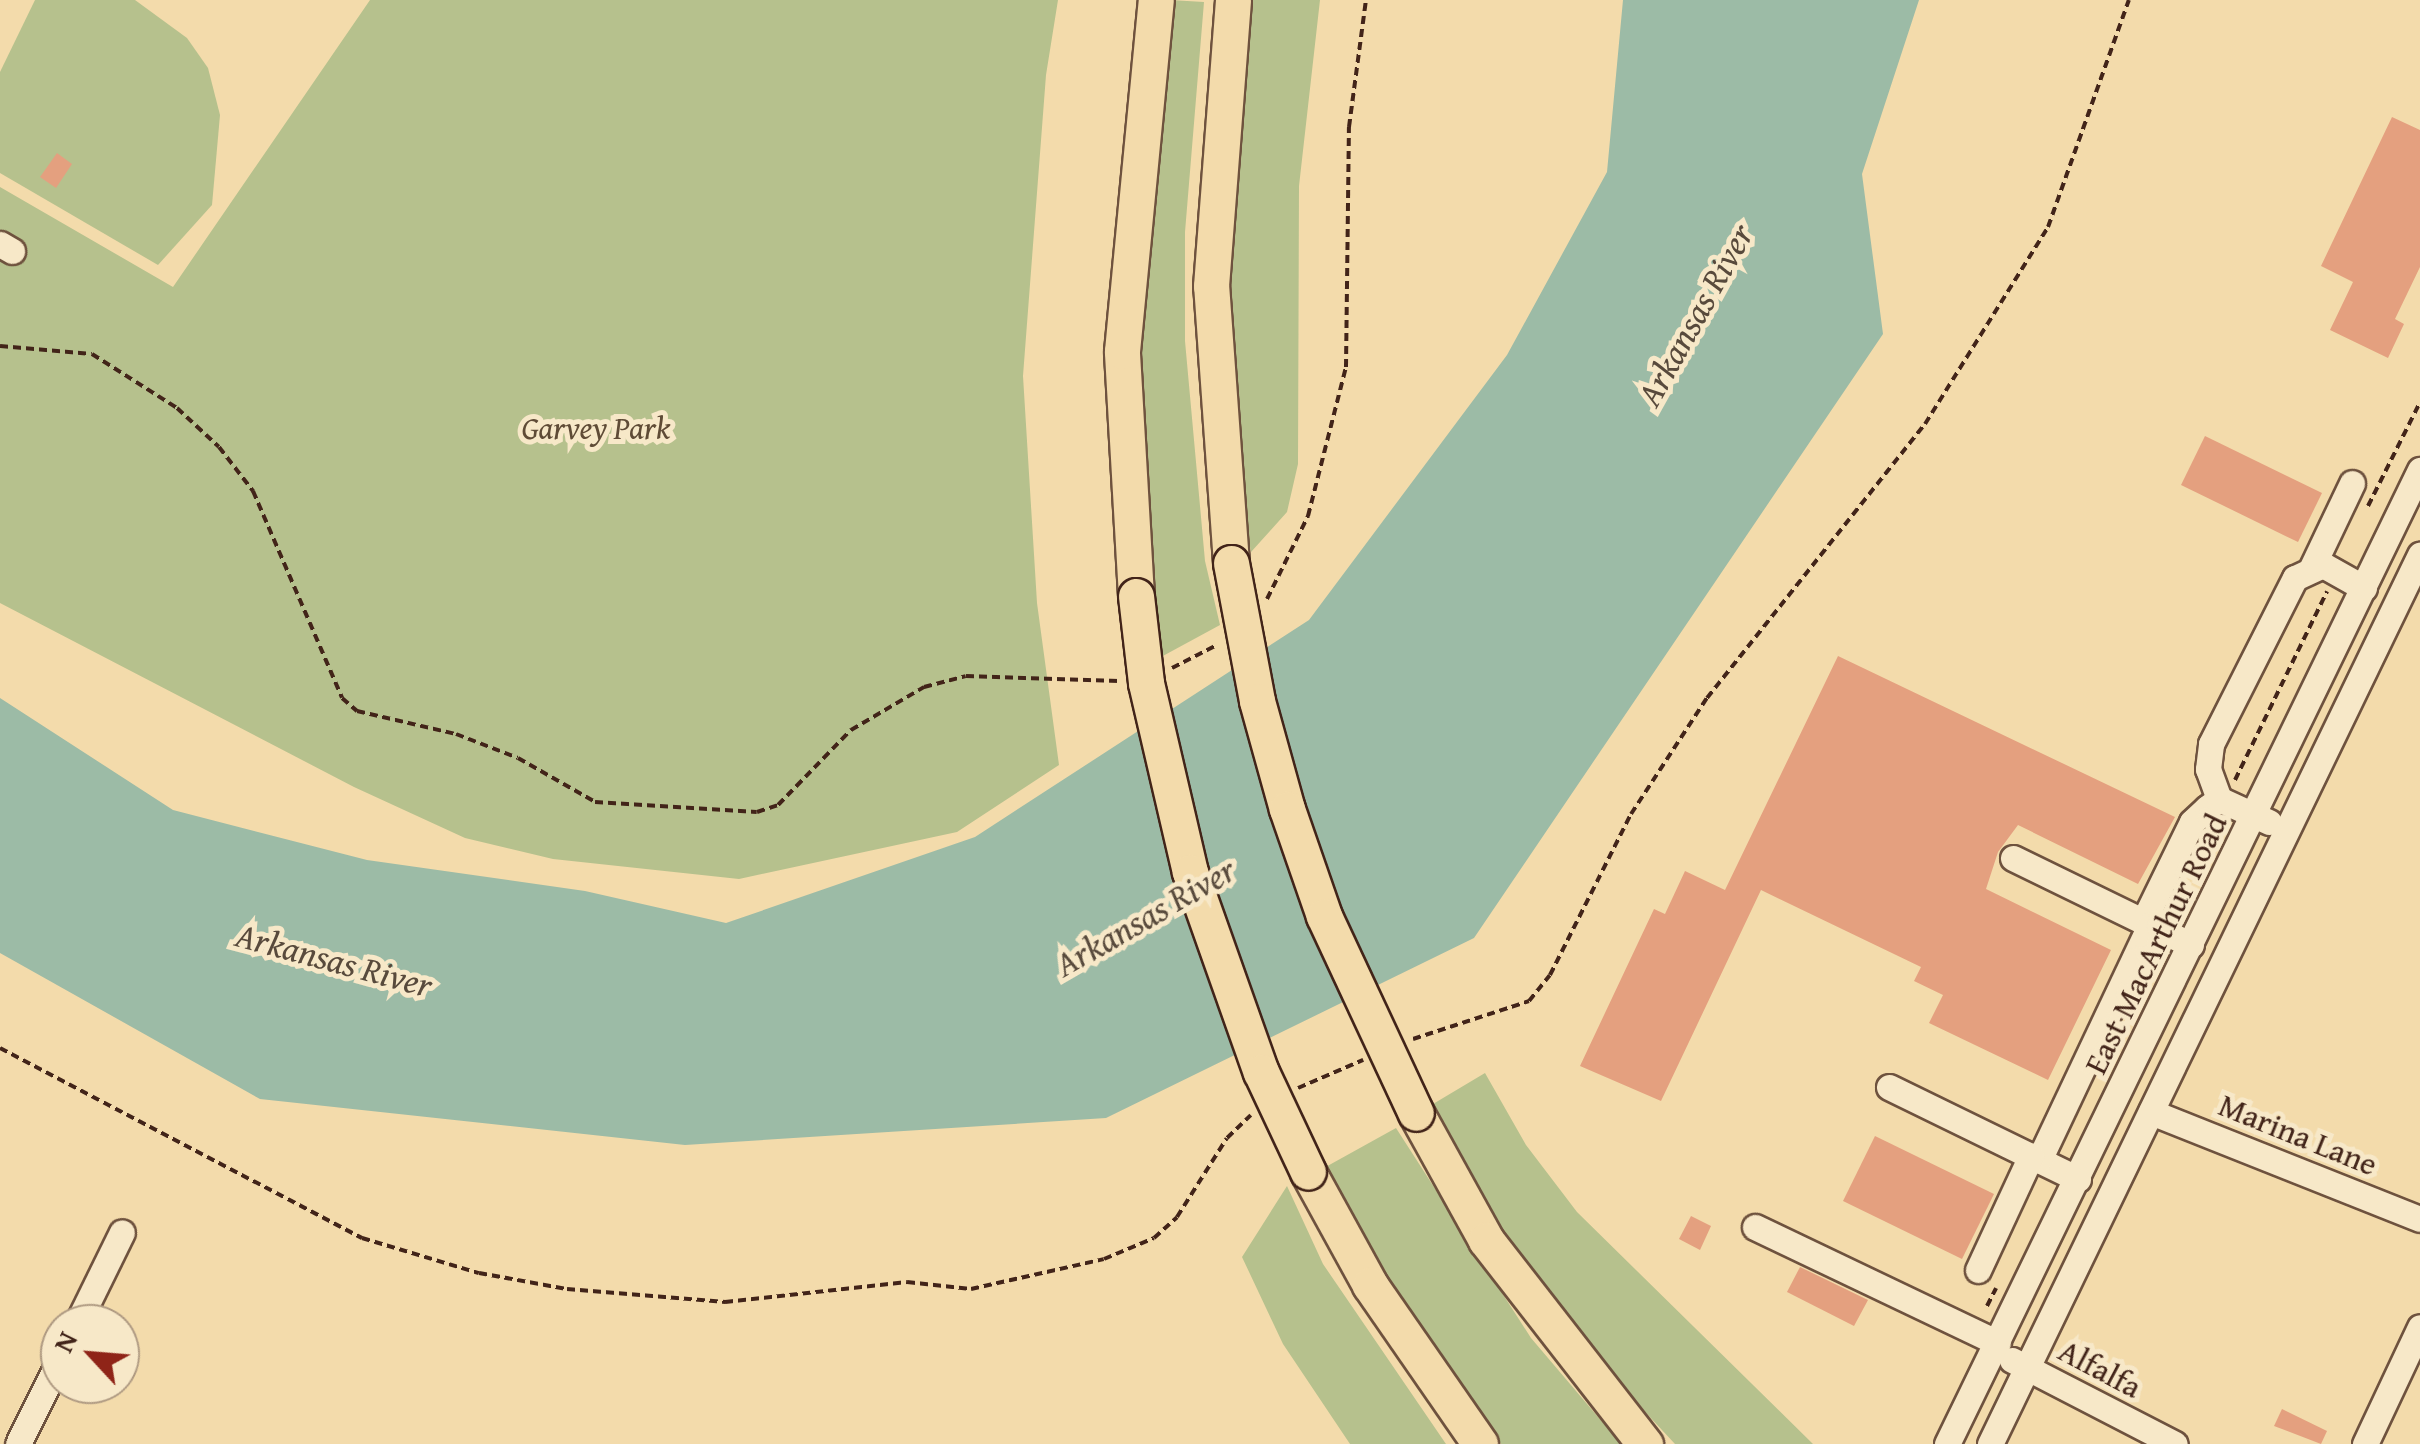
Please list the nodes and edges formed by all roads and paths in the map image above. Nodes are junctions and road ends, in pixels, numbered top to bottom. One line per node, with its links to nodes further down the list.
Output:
1 (1156, 0): 35 (highway, bridge)
2 (1233, 0): 36 (highway, bridge)
3 (1366, 0): 10 (path)
4 (0, 346): 13 (path)
5 (2420, 470): 9 (street, East MacArthur Road)
6 (2352, 483): 8 (street)
7 (2420, 555): 16 (street)
8 (2312, 567): 9 (street); 14 (street)
9 (2364, 588): 15 (street, East MacArthur Road)
10 (1260, 614)
11 (1226, 641): 12 (path)
12 (1158, 675)
13 (1128, 679)
14 (2219, 799): 15 (street); 18 (street)
15 (2254, 814): 16 (street); 19 (street, East MacArthur Road)
16 (2287, 831): 21 (street)
17 (2013, 858): 18 (street)
18 (2146, 924): 19 (street); 22 (street)
19 (2191, 945): 23 (street, East MacArthur Road)
20 (1889, 1087): 22 (street)
21 (2151, 1112): 24 (street, Marina Lane); 31 (street)
22 (2035, 1158): 23 (street); 27 (street)
23 (2078, 1179): 30 (street, East MacArthur Road)
24 (2420, 1219)
25 (1755, 1227): 30 (street, Alfalfa)
26 (122, 1232): 28 (street)
27 (1978, 1270)
28 (87, 1304)
29 (2420, 1327): 40 (street)
30 (1996, 1347): 31 (street, Alfalfa); 37 (street, East MacArthur Road)
31 (2027, 1367): 33 (street, Alfalfa); 38 (street)
32 (40, 1399): 34 (street)
33 (2142, 1437): 39 (street, Alfalfa)
34 (18, 1444)
35 (1480, 1444)
36 (1645, 1444)
37 (1948, 1444)
38 (1990, 1444)
39 (2175, 1444)
40 (2365, 1444)

